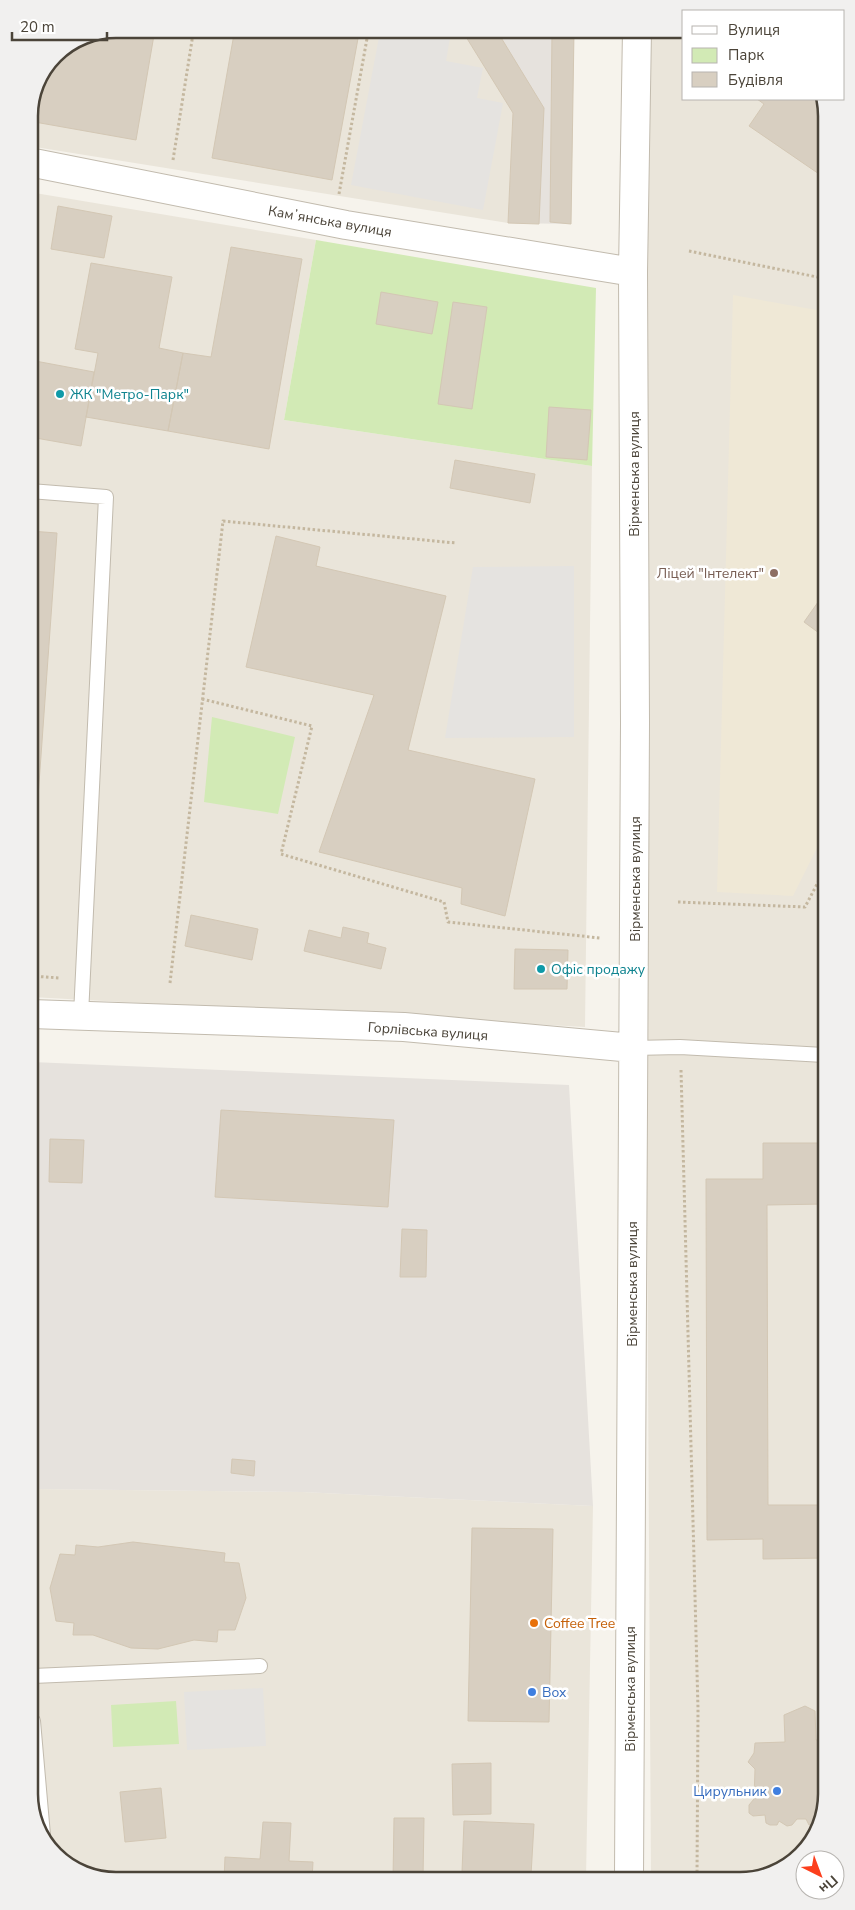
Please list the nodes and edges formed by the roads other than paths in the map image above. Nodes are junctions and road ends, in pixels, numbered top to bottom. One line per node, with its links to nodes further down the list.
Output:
1 (637, 38): 3 (street, Вірменська вулиця)
2 (38, 164): 3 (street, Камʼянська вулиця)
3 (633, 272): 7 (street, Вірменська вулиця)
4 (38, 492): 6 (lane)
5 (38, 1014): 6 (street, Горлівська вулиця)
6 (80, 1015): 7 (street, Горлівська вулиця)
7 (633, 1048): 8 (lane, Горлівська вулиця); 13 (street, Вірменська вулиця)
8 (818, 1055)
9 (260, 1666): 10 (lane)
10 (38, 1676)
11 (38, 1784): 12 (lane)
12 (40, 1814)
13 (629, 1872)

